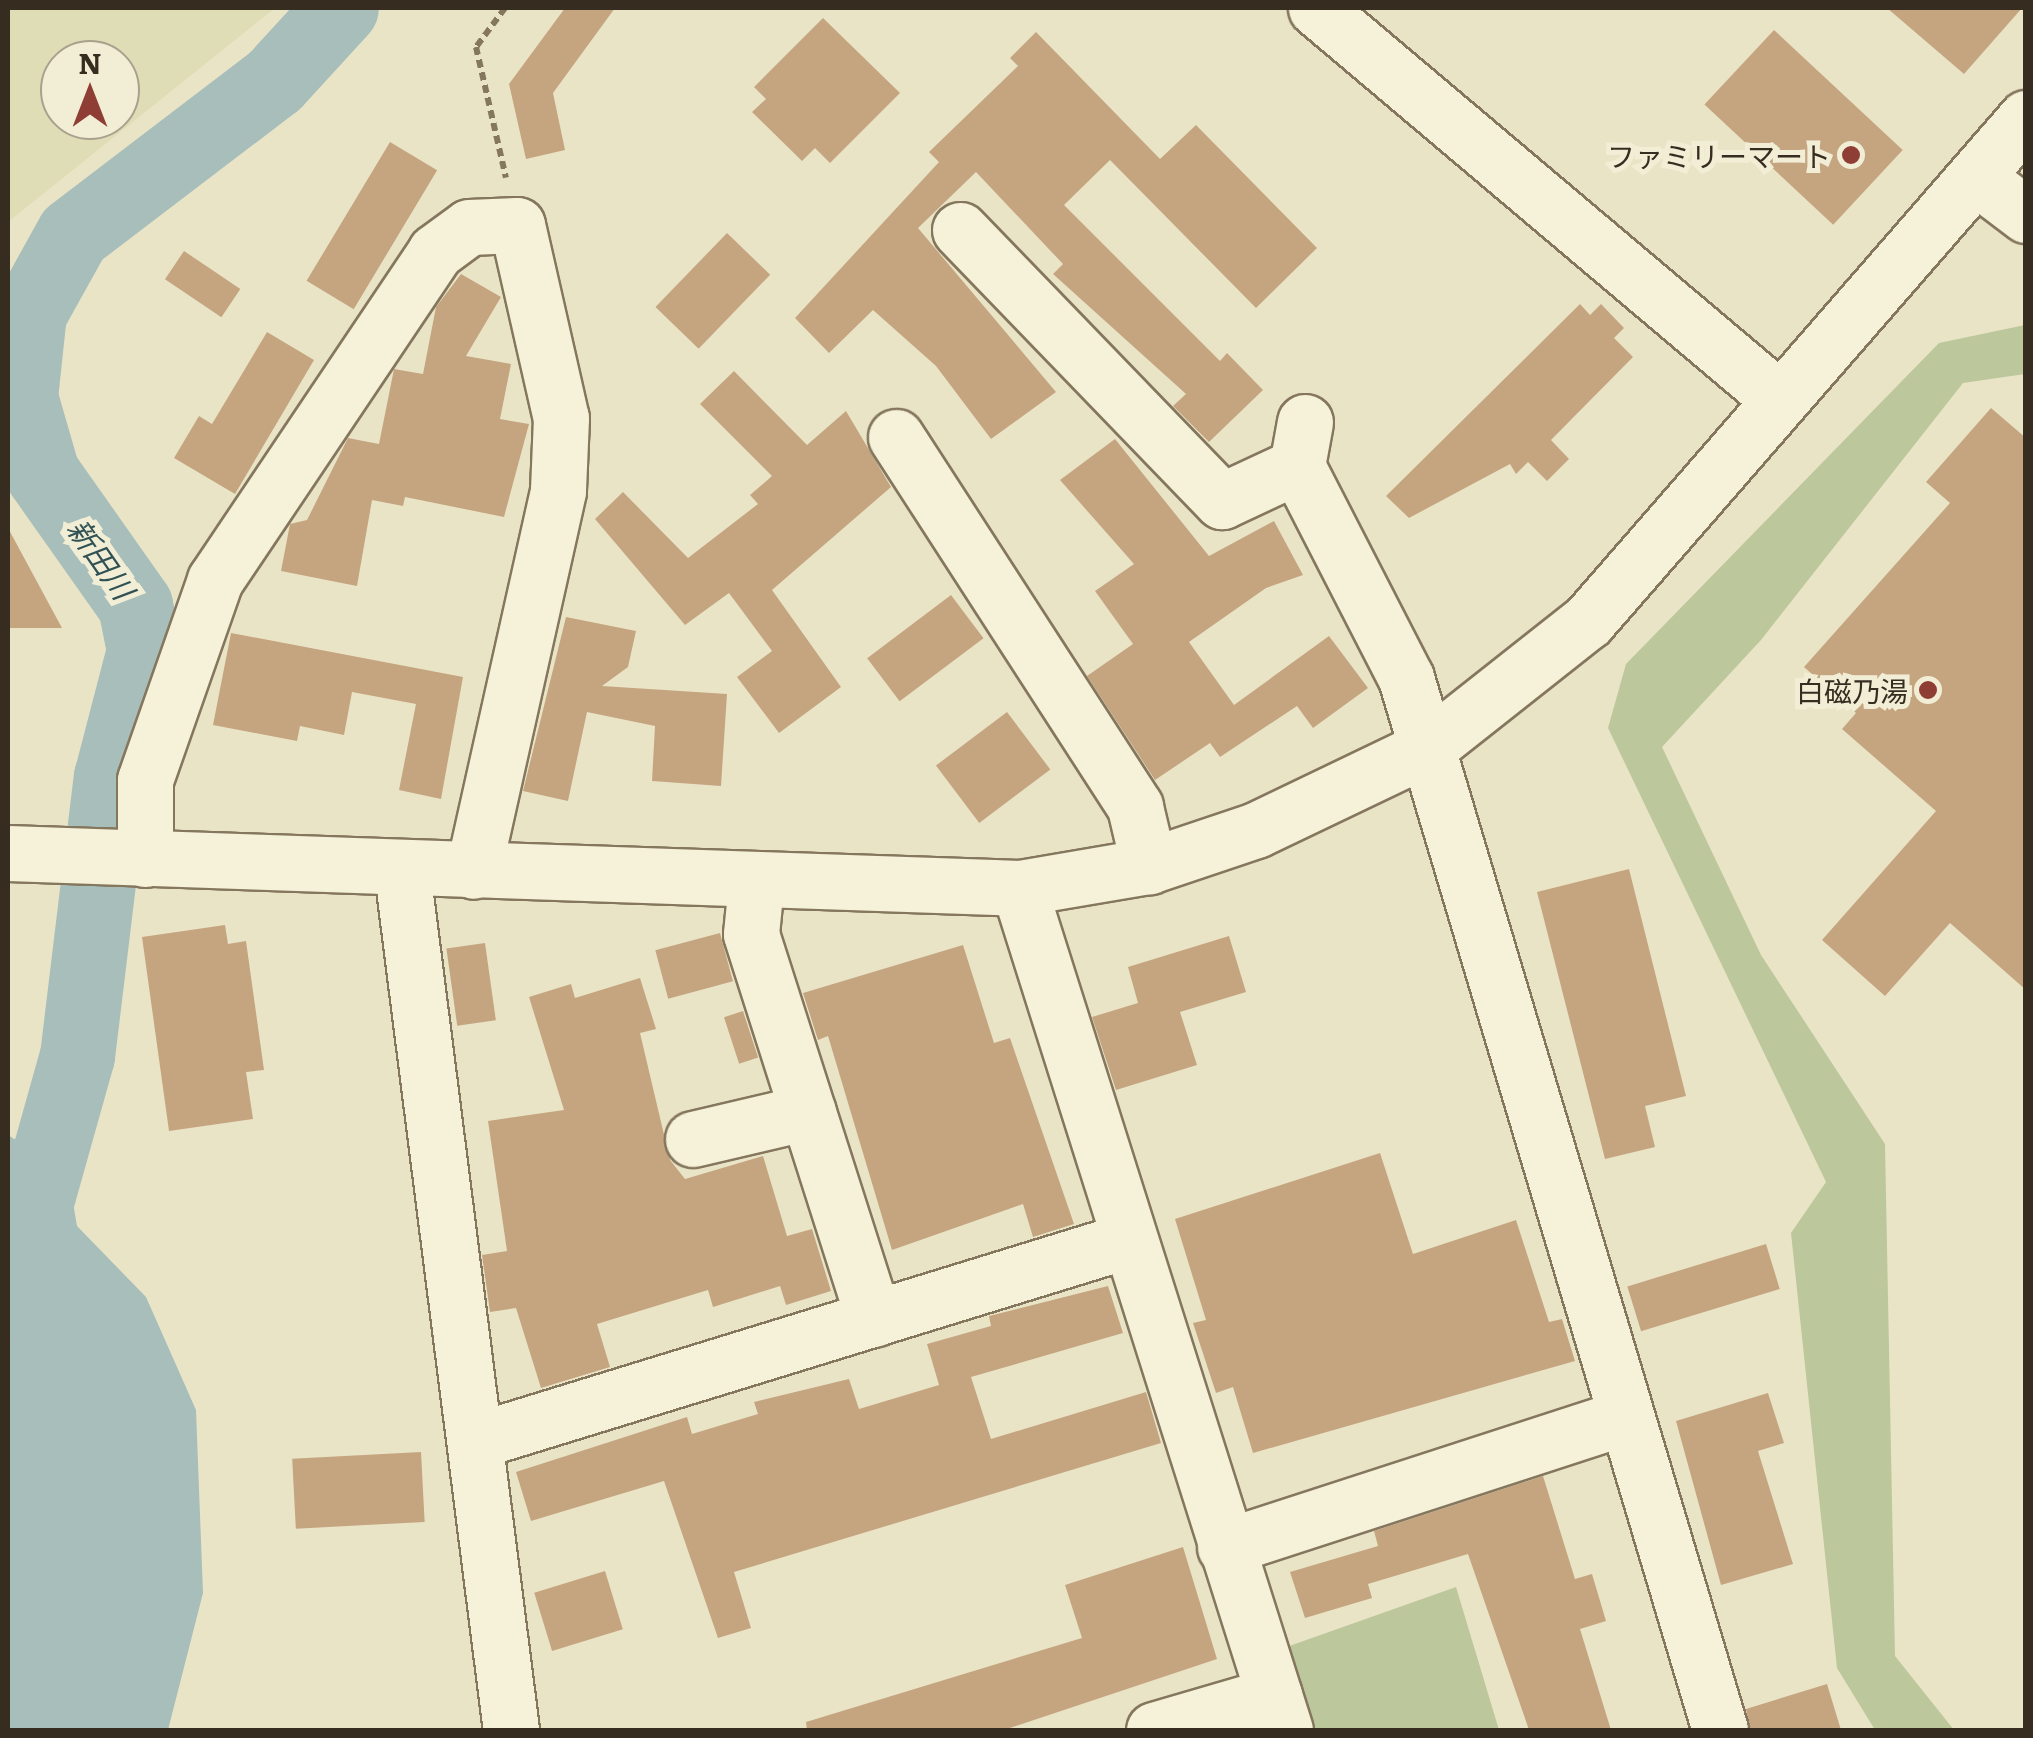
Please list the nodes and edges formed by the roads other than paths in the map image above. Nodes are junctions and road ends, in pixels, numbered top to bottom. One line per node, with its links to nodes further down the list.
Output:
1 (1316, 8): 6 (street)
2 (2026, 118): 3 (street)
3 (1976, 177): 4 (street); 6 (street)
4 (2026, 215)
5 (960, 230): 8 (street)
6 (1779, 399): 8 (street)
7 (896, 437): 11 (street)
8 (1427, 748): 11 (street); 20 (street)
9 (8, 853): 10 (street)
10 (145, 859): 12 (street); 13 (street)
11 (1149, 866): 15 (street)
12 (473, 871): 13 (street); 14 (street)
13 (402, 872): 21 (street)
14 (756, 884): 15 (street); 16 (street)
15 (1019, 888): 18 (street)
16 (808, 1112): 17 (street); 19 (street)
17 (693, 1139)
18 (1125, 1241): 19 (street); 22 (street)
19 (874, 1318): 21 (street)
20 (1625, 1417): 22 (street); 26 (street)
21 (474, 1442): 24 (street)
22 (1225, 1547): 23 (street)
23 (1279, 1713): 25 (street)
24 (510, 1730)
25 (1154, 1730)
26 (1720, 1730)

